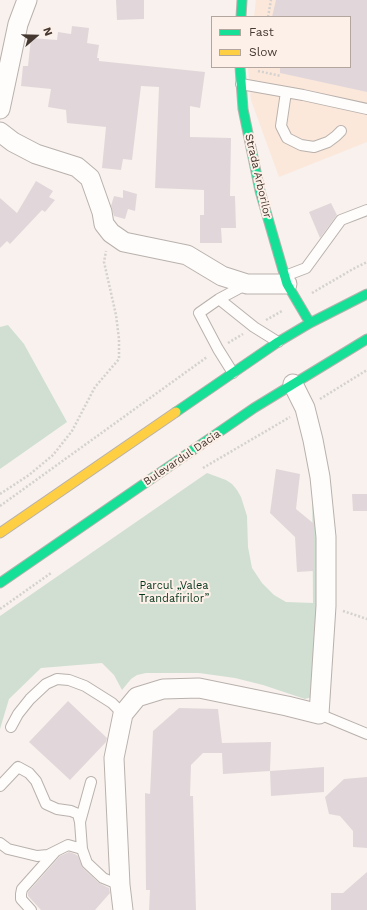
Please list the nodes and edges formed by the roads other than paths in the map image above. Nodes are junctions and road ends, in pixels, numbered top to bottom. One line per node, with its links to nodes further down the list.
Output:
1 (27, 0): 7 (street)
2 (242, 0): 3 (main road)
3 (241, 16)
4 (240, 68): 5 (main road, Strada Arborilor)
5 (241, 84): 6 (lane); 12 (main road, Strada Arborilor)
6 (286, 92): 8 (lane); 9 (lane)
7 (0, 109)
8 (367, 110)
9 (341, 131)
10 (0, 132): 13 (street)
11 (367, 210): 12 (lane)
12 (286, 280): 13 (street); 16 (main road, Strada Arborilor)
13 (247, 284): 15 (lane)
14 (367, 294): 16 (main road)
15 (219, 299): 18 (lane); 19 (lane)
16 (310, 324): 18 (main road)
17 (367, 339): 20 (main road, Bulevardul Dacia)
18 (278, 342): 19 (main road)
19 (233, 373): 21 (main road)
20 (293, 384): 22 (main road, Bulevardul Dacia); 24 (street)
21 (0, 533)
22 (0, 583)
23 (123, 714): 24 (street); 25 (lane); 33 (street)
24 (319, 714): 26 (lane)
25 (11, 727)
26 (367, 734)
27 (91, 782): 29 (lane)
28 (0, 786): 29 (lane)
29 (80, 822): 31 (lane)
30 (0, 843): 32 (lane)
31 (82, 849): 32 (lane); 33 (lane)
32 (55, 852): 34 (lane)
33 (119, 901)
34 (31, 910)

